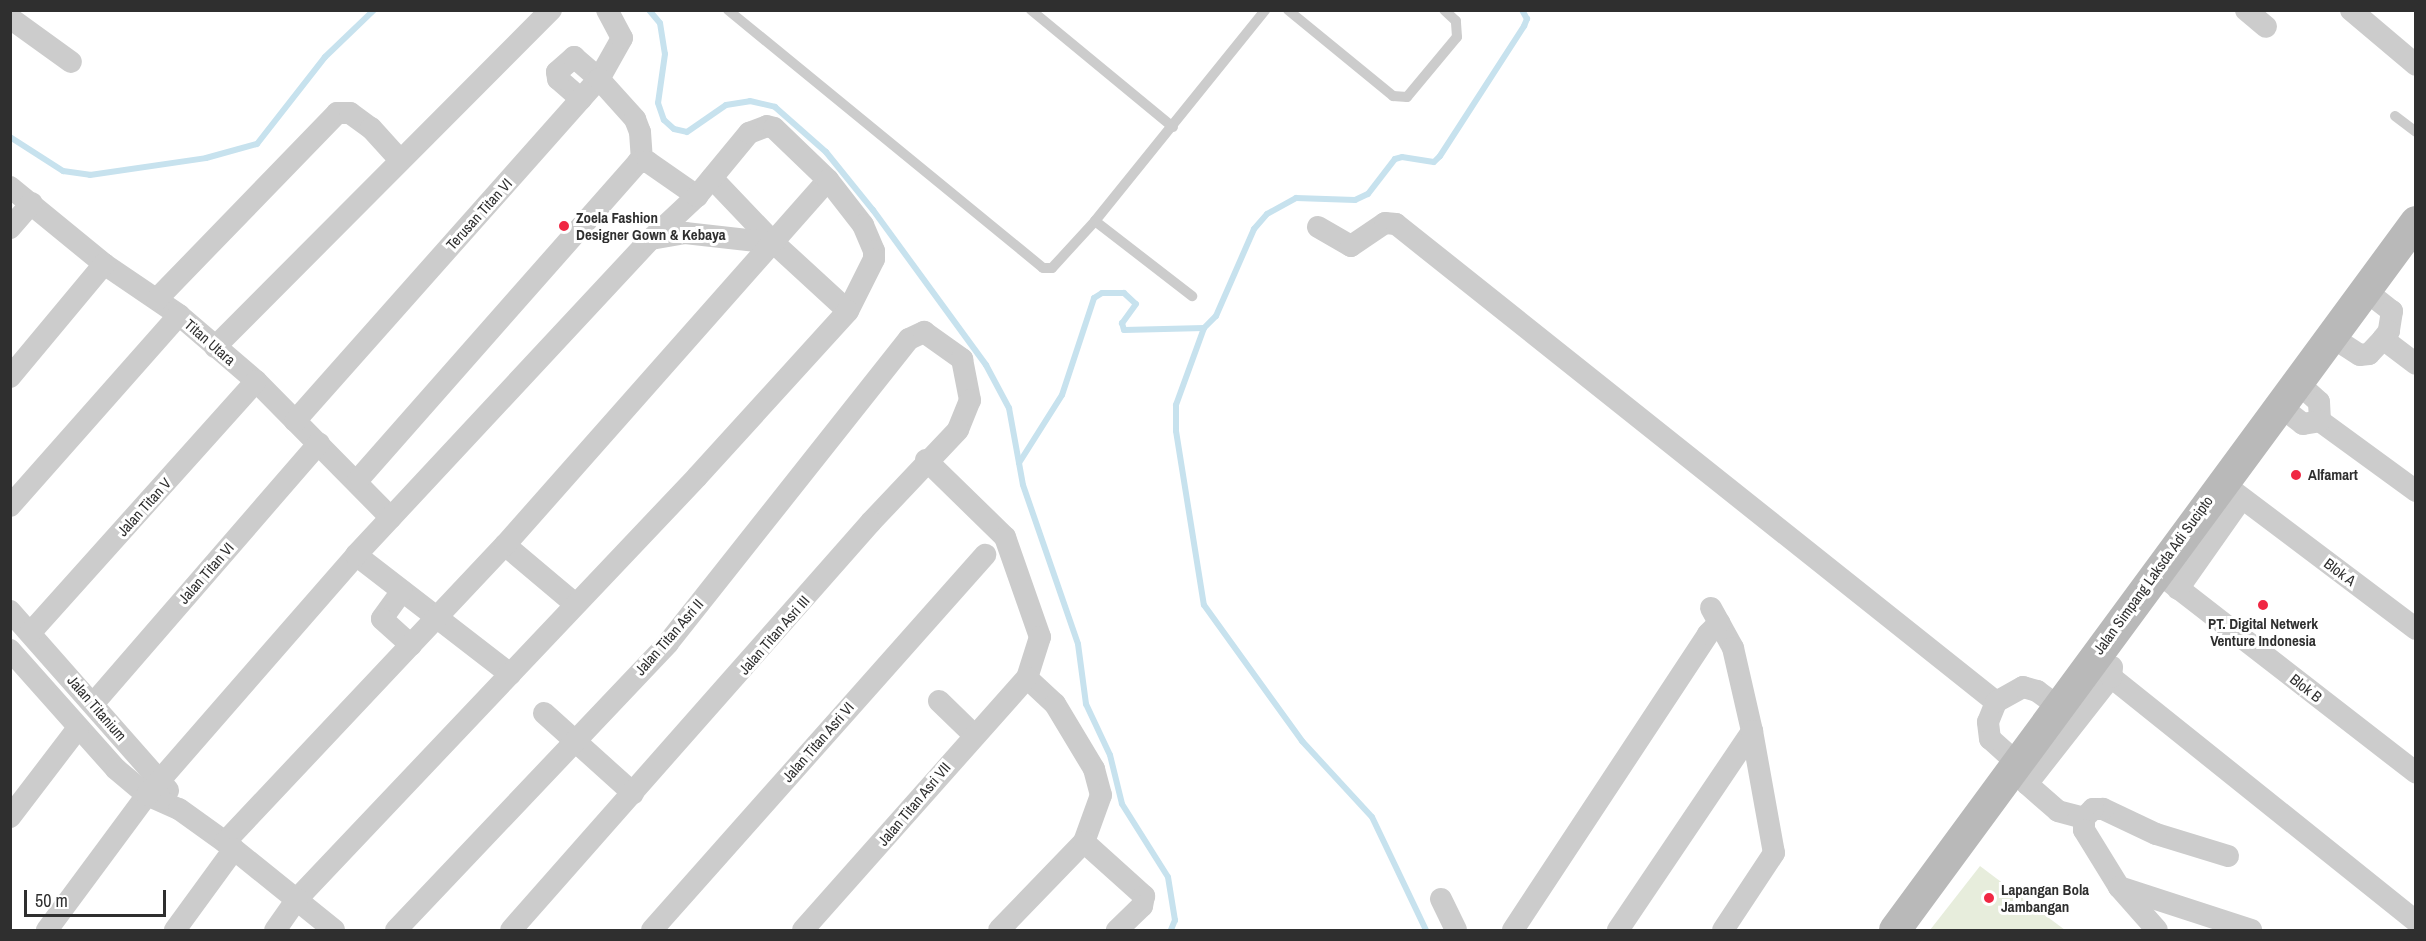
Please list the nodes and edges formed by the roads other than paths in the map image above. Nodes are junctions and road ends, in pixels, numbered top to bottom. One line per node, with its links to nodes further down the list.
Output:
1 (551, 10): 19 (street)
2 (607, 10): 14 (street, Terusan Titan VI)
3 (728, 10): 26 (lane)
4 (1031, 10): 17 (lane)
5 (1265, 10): 17 (lane)
6 (1287, 10): 7 (lane)
7 (1444, 10)
8 (2246, 10): 11 (street)
9 (2350, 10): 13 (street)
10 (10, 18): 12 (street)
11 (2266, 27)
12 (71, 62)
13 (2415, 65)
14 (599, 79): 15 (street, Terusan Titan VI); 15 (street); 20 (street)
15 (581, 99): 46 (street, Terusan Titan VI)
16 (2395, 116): 18 (lane)
17 (1173, 127): 26 (lane)
18 (2415, 132)
19 (400, 160): 35 (street); 41 (street)
20 (642, 160): 24 (street); 49 (street)
21 (712, 178): 22 (street); 24 (street); 31 (street)
22 (828, 180): 31 (street); 36 (street)
23 (10, 187): 25 (street, Titan Utara)
24 (697, 196): 30 (street)
25 (32, 203): 29 (street); 32 (street, Titan Utara)
26 (1095, 221): 34 (lane)
27 (2415, 222): 33 (street, Jalan Simpang Laksda Adi Sucipto)
28 (1318, 227): 70 (street)
29 (10, 228)
30 (650, 240): 31 (street); 53 (street)
31 (774, 243): 36 (street); 54 (street)
32 (104, 264): 35 (street, Titan Utara); 43 (street)
33 (2366, 291): 39 (street, Jalan Simpang Laksda Adi Sucipto); 40 (street)
34 (1192, 296)
35 (157, 299): 37 (street, Titan Utara)
36 (848, 311): 59 (street)
37 (179, 315): 41 (street, Titan Utara); 52 (street)
38 (924, 332): 48 (street, Jalan Titan Asri III); 77 (street, Jalan Titan Asri II)
39 (2332, 337): 40 (street); 45 (street, Jalan Simpang Laksda Adi Sucipto)
40 (2383, 339): 42 (street)
41 (215, 347): 44 (street, Titan Utara)
42 (2415, 364)
43 (10, 377)
44 (256, 381): 46 (street, Titan Utara); 63 (street, Jalan Titan V)
45 (2289, 394): 50 (street, Jalan Simpang Laksda Adi Sucipto); 51 (street)
46 (295, 421): 47 (street, Titan Utara)
47 (319, 443): 49 (street, Titan Utara); 71 (street, Jalan Titan VI)
48 (926, 460): 68 (street); 81 (street, Jalan Titan Asri III)
49 (357, 481): 53 (street, Titan Utara)
50 (2232, 490): 57 (street, Jalan Simpang Laksda Adi Sucipto); 62 (street, Blok A)
51 (2415, 491)
52 (10, 506)
53 (391, 518): 55 (street)
54 (505, 544): 59 (street); 61 (street)
55 (356, 555): 58 (street); 80 (street)
56 (985, 555): 97 (street, Jalan Titan Asri VI)
57 (2167, 580): 66 (street, Jalan Simpang Laksda Adi Sucipto); 79 (street, Blok B)
58 (402, 591): 61 (street); 64 (street)
59 (575, 604): 67 (street)
60 (10, 611): 63 (street, Jalan Titanium)
61 (436, 618): 64 (street); 67 (street)
62 (2415, 629)
63 (31, 632): 71 (street, Jalan Titanium)
64 (411, 645): 85 (street)
65 (10, 650): 74 (street, Jalan Titanium)
66 (2098, 665): 72 (street, Jalan Simpang Laksda Adi Sucipto); 78 (street); 90 (street)
67 (510, 674): 88 (street)
68 (1027, 678): 76 (street, Jalan Titan Asri VII); 84 (street)
69 (939, 701): 76 (street)
70 (1996, 702): 72 (street); 78 (street)
71 (93, 704): 80 (street, Jalan Titanium)
72 (2058, 706): 78 (street, Jalan Simpang Laksda Adi Sucipto)
73 (544, 713): 77 (street)
74 (78, 728): 80 (street, Jalan Titanium); 82 (street)
75 (1752, 730): 102 (street); 103 (street); 104 (street)
76 (974, 735): 98 (street, Jalan Titan Asri VII)
77 (575, 740): 81 (street); 95 (street, Jalan Titan Asri II)
78 (2018, 772): 83 (street); 105 (street, Jalan Simpang Laksda Adi Sucipto)
79 (2415, 773)
80 (154, 787): 85 (street, Jalan Titanium); 91 (street)
81 (633, 793): 96 (street, Jalan Titan Asri III)
82 (10, 817)
83 (2084, 818): 86 (street); 87 (street)
84 (1084, 842): 99 (street); 100 (street)
85 (229, 845): 88 (street, Jalan Titanium); 92 (street)
86 (2228, 856)
87 (2120, 887): 106 (street); 107 (street)
88 (297, 899): 93 (street); 94 (street, Jalan Titanium)
89 (1441, 899): 101 (street)
90 (2415, 921)
91 (47, 930)
92 (175, 930)
93 (275, 930)
94 (334, 930)
95 (396, 930)
96 (511, 930)
97 (652, 930)
98 (803, 930)
99 (999, 930)
100 (1117, 930)
101 (1456, 930)
102 (1513, 930)
103 (1618, 930)
104 (1722, 930)
105 (1895, 930)
106 (2157, 930)
107 (2250, 930)

